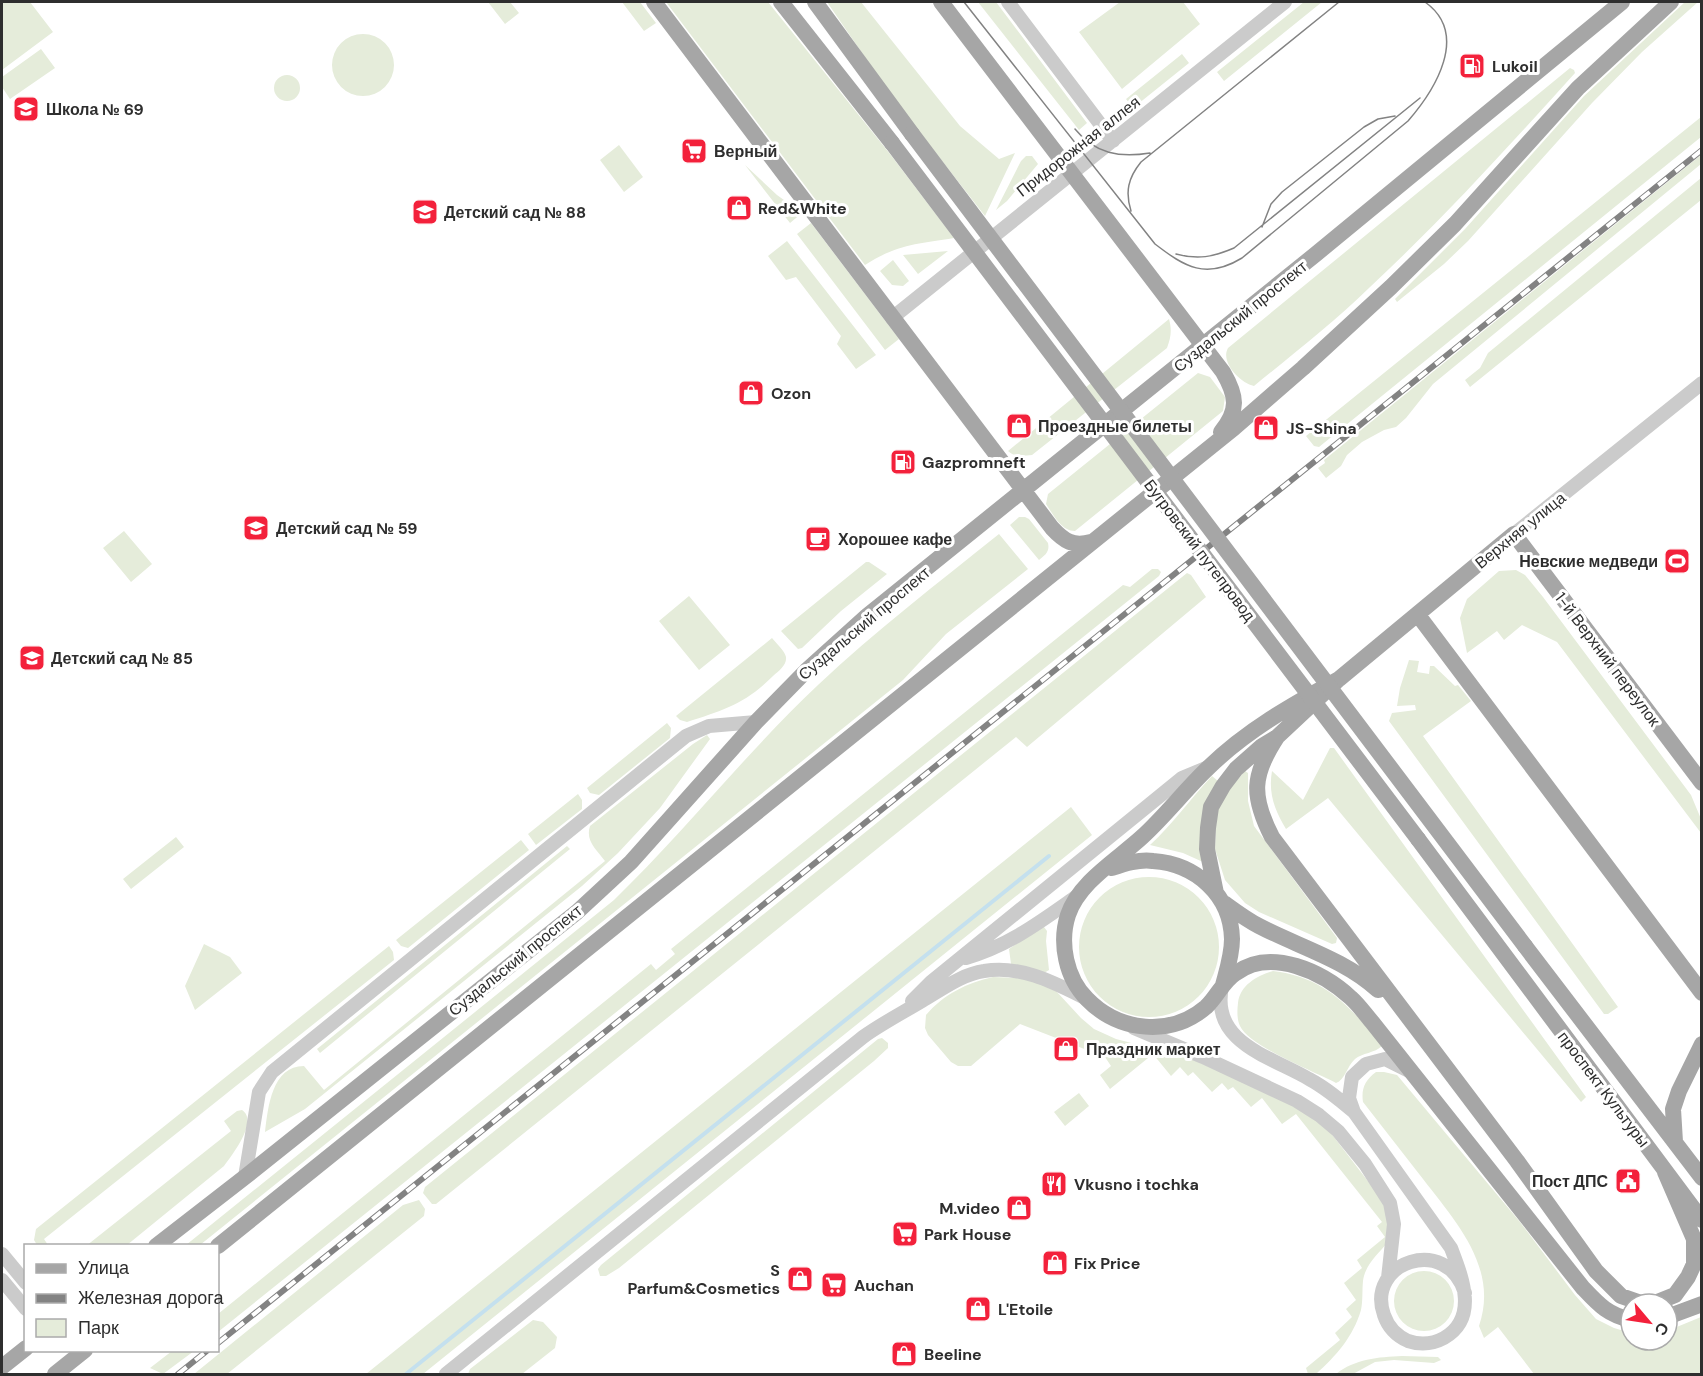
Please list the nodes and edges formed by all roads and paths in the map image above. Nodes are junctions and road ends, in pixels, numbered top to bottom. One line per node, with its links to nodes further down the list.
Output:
1 (654, 2): 11 (main road)
2 (781, 2): 28 (main road, Бугровский путепровод, bridge)
3 (816, 2): 27 (main road, Бугровский путепровод, bridge)
4 (941, 2): 10 (main road)
5 (1008, 2): 9 (street)
6 (1285, 2): 9 (street, Придорожная аллея)
7 (1623, 2): 12 (main road, Суздальский проспект)
8 (1671, 2): 14 (main road)
9 (1113, 141): 10 (street, Придорожная аллея)
10 (1070, 174): 11 (street, Придорожная аллея); 12 (main road)
11 (892, 318): 15 (main road)
12 (1203, 346): 14 (main road); 15 (main road, Суздальский проспект)
13 (1701, 383): 16 (street, Верхняя улица)
14 (1209, 447): 17 (main road)
15 (1023, 492): 17 (main road); 20 (main road, Суздальский проспект)
16 (1514, 534): 18 (main road, Верхняя улица); 23 (main road, 1-й Верхний переулок)
17 (1092, 542): 45 (main road)
18 (1418, 615): 19 (main road, Верхняя улица); 31 (main road)
19 (1339, 679): 21 (main road, Верхняя улица); 22 (main road, Верхняя улица)
20 (756, 722): 41 (main road, Суздальский проспект); 41 (street)
21 (1277, 737): 26 (main road, Верхняя улица); 33 (main road)
22 (1210, 766): 24 (main road, Верхняя улица); 29 (street)
23 (1701, 783)
24 (1105, 870): 25 (main road); 26 (main road)
25 (1078, 895): 29 (street); 32 (main road)
26 (1220, 898): 30 (main road); 33 (main road)
27 (1525, 946): 39 (main road, проспект Культуры)
28 (1507, 957): 40 (main road, проспект Культуры)
29 (958, 960): 34 (street)
30 (1222, 987): 35 (main road); 37 (main road); 38 (street)
31 (1701, 993)
32 (1085, 998): 34 (street); 35 (main road)
33 (1403, 1012): 40 (main road)
34 (897, 1015): 59 (street)
35 (1113, 1018): 47 (street)
36 (1701, 1044): 39 (main road)
37 (1409, 1071): 38 (street); 54 (main road)
38 (1354, 1112): 50 (street)
39 (1675, 1142): 42 (main road, проспект Культуры)
40 (1665, 1172): 43 (main road, проспект Культуры)
41 (245, 1177): 44 (main road, Суздальский проспект)
42 (1701, 1178)
43 (1701, 1220)
44 (157, 1244)
45 (219, 1245)
46 (2, 1254): 49 (street)
47 (1388, 1278): 50 (street); 50 (street)
48 (2, 1280): 52 (street)
49 (24, 1281)
50 (1465, 1293)
51 (1701, 1304): 53 (main road)
52 (24, 1307)
53 (1679, 1312)
54 (1619, 1317)
55 (24, 1350): 57 (main road)
56 (74, 1353): 58 (main road)
57 (2, 1367)
58 (56, 1374)
59 (446, 1374)

